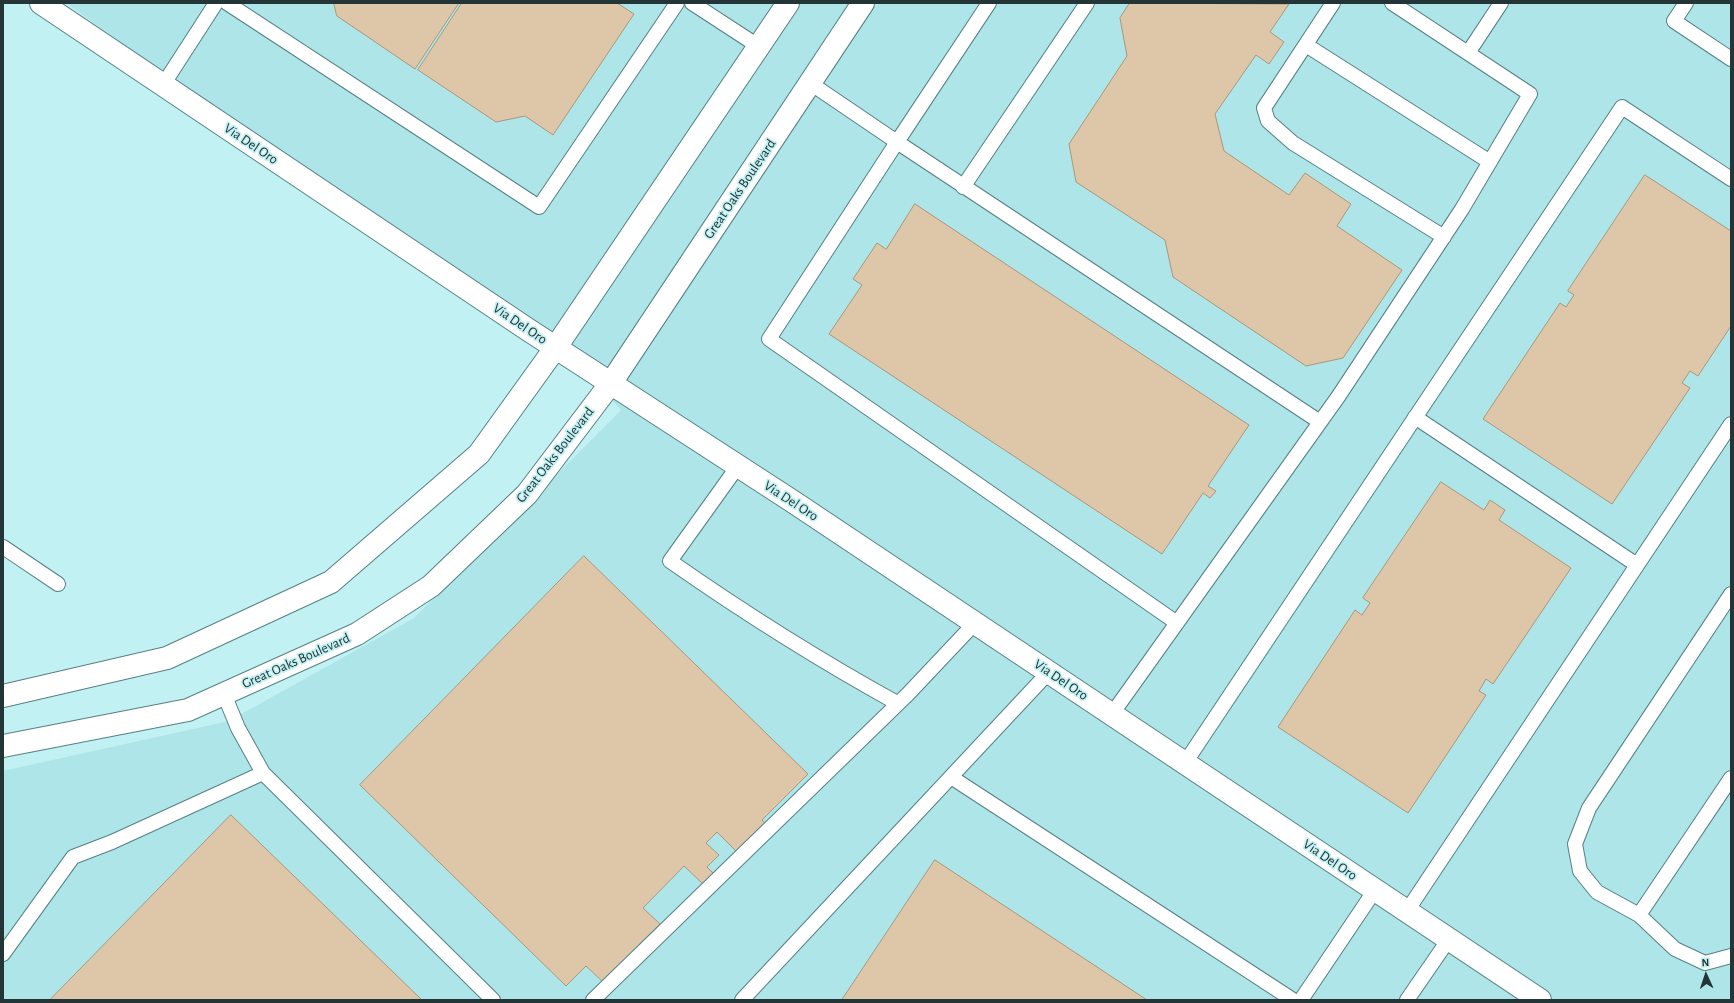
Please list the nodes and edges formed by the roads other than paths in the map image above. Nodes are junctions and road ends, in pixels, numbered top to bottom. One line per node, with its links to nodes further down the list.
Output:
1 (41, 3): 19 (main road, Via Del Oro)
2 (216, 3): 19 (lane)
3 (227, 3): 4 (lane)
4 (677, 3)
5 (692, 3): 15 (lane)
6 (788, 3): 15 (main road)
7 (863, 3): 18 (main road, Great Oaks Boulevard)
8 (989, 3): 20 (lane)
9 (1087, 3): 23 (lane)
10 (1333, 3): 14 (lane)
11 (1392, 3): 16 (lane)
12 (1501, 3): 16 (lane)
13 (1686, 3): 17 (lane)
14 (1306, 45): 21 (lane); 24 (lane)
15 (758, 46): 25 (main road)
16 (1468, 53): 21 (lane)
17 (1731, 59)
18 (810, 83): 20 (lane); 26 (main road, Great Oaks Boulevard)
19 (163, 85): 25 (main road, Via Del Oro)
20 (897, 142): 23 (lane); 36 (lane)
21 (1490, 162): 24 (lane)
22 (1731, 179): 27 (lane)
23 (963, 187): 28 (lane)
24 (1444, 237): 28 (lane)
25 (556, 347): 26 (main road, Via Del Oro); 39 (main road)
26 (611, 383): 30 (main road, Via Del Oro); 38 (main road, Great Oaks Boulevard)
27 (1415, 417): 32 (lane); 43 (lane)
28 (1320, 422): 36 (lane)
29 (1731, 424): 32 (lane)
30 (738, 466): 35 (main road, Via Del Oro); 40 (lane)
31 (3, 547): 33 (lane)
32 (1637, 565): 48 (lane)
33 (58, 584)
34 (1731, 594): 49 (lane)
35 (975, 623): 37 (main road, Via Del Oro); 40 (lane)
36 (1177, 623): 41 (lane)
37 (1049, 672): 41 (main road, Via Del Oro); 45 (lane)
38 (224, 694): 42 (main road, Great Oaks Boulevard); 44 (lane)
39 (3, 696)
40 (897, 703): 54 (lane)
41 (1112, 714): 43 (main road, Via Del Oro)
42 (3, 746)
43 (1185, 763): 47 (main road, Via Del Oro)
44 (263, 773): 51 (lane); 53 (lane)
45 (951, 777): 55 (lane); 56 (lane)
46 (1731, 778): 49 (lane)
47 (1375, 890): 48 (main road, Via Del Oro); 57 (lane)
48 (1407, 911): 50 (main road, Via Del Oro)
49 (1639, 915): 52 (lane)
50 (1449, 939): 58 (lane); 59 (main road, Via Del Oro)
51 (3, 954)
52 (1731, 956)
53 (493, 1000)
54 (593, 1000)
55 (742, 1000)
56 (1292, 1000)
57 (1301, 1000)
58 (1407, 1000)
59 (1540, 1000)

